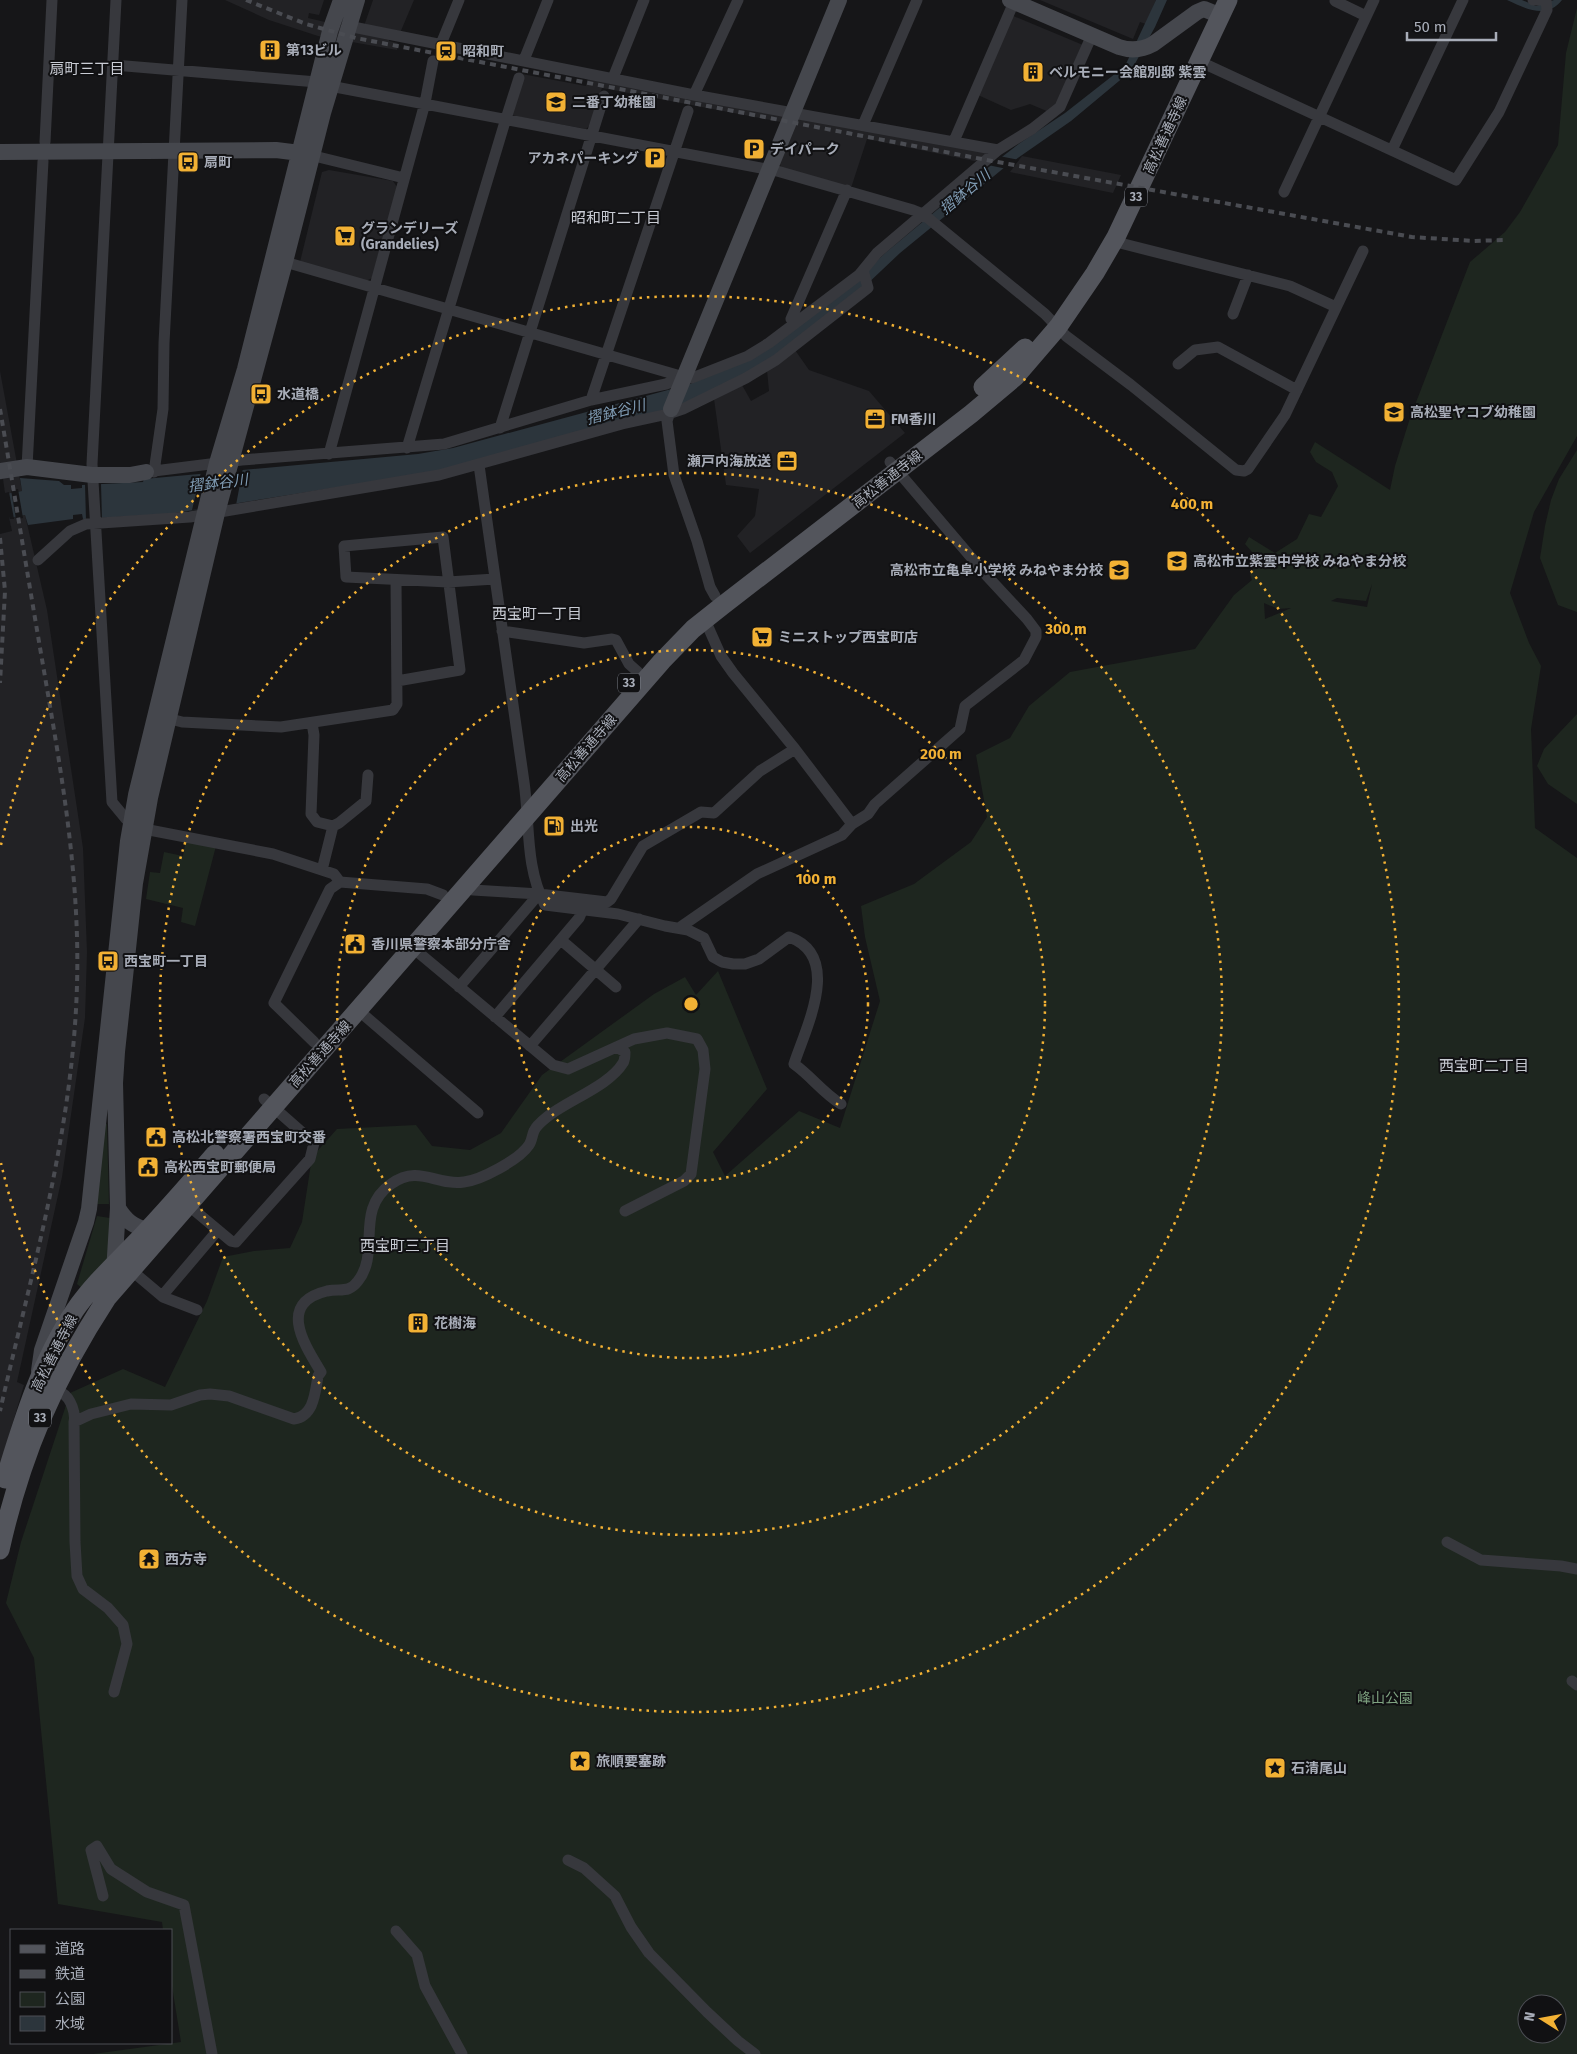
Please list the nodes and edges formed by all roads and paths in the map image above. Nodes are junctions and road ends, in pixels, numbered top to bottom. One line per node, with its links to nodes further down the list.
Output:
1 (52, 0): 41 (street)
2 (116, 0): 26 (street)
3 (182, 0): 27 (street)
4 (341, 0): 30 (street)
5 (357, 0): 20 (street)
6 (459, 0): 22 (street)
7 (548, 0): 23 (street)
8 (644, 0): 29 (street)
9 (738, 0): 31 (street)
10 (839, 0): 35 (street)
11 (917, 0): 38 (street)
12 (1374, 0): 19 (street)
13 (1463, 0): 43 (street)
14 (1532, 0): 17 (street)
15 (1012, 1): 21 (street); 40 (street)
16 (1335, 1): 19 (street)
17 (1545, 3): 43 (street)
18 (1219, 7): 21 (street); 64 (main road, 高松善通寺線 / 33)
19 (1366, 16): 36 (street)
20 (348, 26): 22 (street); 30 (street)
21 (1092, 35): 42 (street)
22 (441, 44): 23 (street)
23 (524, 60): 29 (street)
24 (433, 61): 33 (street)
25 (1205, 64): 36 (street)
26 (114, 65): 27 (street); 47 (street)
27 (177, 71): 30 (street); 44 (street)
28 (519, 78): 37 (street)
29 (612, 78): 31 (street)
30 (324, 84): 33 (street); 48 (street); 48 (street)
31 (694, 95): 35 (street)
32 (604, 96): 39 (street)
33 (425, 103): 37 (street); 51 (street)
34 (688, 111): 45 (street)
35 (793, 113): 38 (street); 50 (street)
36 (1319, 117): 43 (street); 53 (street)
37 (506, 120): 39 (street); 62 (street)
38 (863, 125): 40 (street)
39 (592, 135): 45 (street); 66 (street)
40 (954, 141): 42 (street)
41 (45, 142)
42 (998, 150): 54 (street)
43 (1392, 150)
44 (173, 151): 47 (street); 48 (street); 81 (street)
45 (674, 151): 50 (street); 67 (street)
46 (0, 152): 47 (street)
47 (109, 152): 82 (street)
48 (306, 154): 51 (street); 57 (street); 77 (street)
49 (44, 161): 78 (street)
50 (769, 169): 52 (street); 69 (street)
51 (404, 178): 60 (street)
52 (847, 190): 54 (street); 65 (street)
53 (1284, 192)
54 (925, 215): 58 (street); 64 (street)
55 (1120, 243): 59 (street)
56 (1363, 250): 61 (street)
57 (285, 262): 60 (street); 77 (street)
58 (864, 271): 65 (street); 72 (street)
59 (1248, 275): 61 (street); 63 (street)
60 (374, 288): 62 (street); 75 (street)
61 (1336, 307): 70 (street)
62 (449, 309): 66 (street); 74 (street)
63 (1233, 314)
64 (1054, 323): 70 (street); 79 (main road, 高松善通寺線 / 33)
65 (794, 324): 69 (street)
66 (529, 332): 67 (street); 73 (street)
67 (606, 354): 69 (street); 71 (street)
68 (1178, 364): 70 (street)
69 (682, 382): 71 (street); 72 (street)
70 (1297, 390)
71 (592, 400): 73 (street)
72 (670, 411): 76 (street); 89 (street)
73 (500, 428): 74 (street)
74 (407, 448): 75 (street)
75 (329, 454): 77 (street)
76 (479, 465): 83 (street); 86 (street)
77 (223, 466): 81 (street); 83 (street)
78 (27, 467): 80 (street); 82 (street)
79 (894, 467): 89 (main road, 高松善通寺線 / 33); 90 (main road, 高松善通寺線 / 33); 99 (street)
80 (0, 471)
81 (150, 472): 82 (street)
82 (92, 479): 84 (street)
83 (212, 511): 84 (street); 94 (street)
84 (94, 521): 85 (street); 100 (street)
85 (38, 560)
86 (495, 579): 88 (street); 91 (street)
87 (396, 580): 88 (street); 88 (street); 93 (street)
88 (448, 582): 93 (street)
89 (715, 596): 92 (main road, 高松善通寺線 / 33)
90 (705, 620): 96 (street); 98 (main road, 高松善通寺線 / 33)
91 (502, 632): 92 (street); 98 (street)
92 (638, 672): 98 (main road, 高松善通寺線 / 33)
93 (397, 681): 95 (street)
94 (161, 716): 95 (street); 100 (street)
95 (312, 723): 101 (street)
96 (795, 749): 99 (street); 105 (street)
97 (368, 775): 101 (street)
98 (526, 808): 104 (main road, 高松善通寺線 / 33); 105 (street); 106 (main road, 高松善通寺線 / 33)
99 (852, 824): 109 (street)
100 (137, 826): 102 (street); 124 (street); 131 (street)
101 (333, 826): 102 (street)
102 (322, 870): 103 (street)
103 (340, 882): 106 (street); 117 (street)
104 (467, 885): 105 (street); 111 (main road, 高松善通寺線 / 33)
105 (539, 894): 107 (street); 113 (street)
106 (443, 895): 117 (main road, 高松善通寺線 / 33)
107 (582, 911): 108 (street); 110 (street)
108 (639, 920): 109 (street); 112 (street)
109 (679, 928): 121 (street)
110 (561, 940): 112 (street); 116 (street)
111 (412, 948): 113 (street); 115 (main road, 高松善通寺線 / 33)
112 (596, 970): 114 (street); 118 (street)
113 (459, 987): 116 (street)
114 (616, 987)
115 (358, 1010): 120 (main road, 高松善通寺線 / 33); 122 (street)
116 (495, 1017): 118 (street)
117 (314, 1042): 120 (main road, 高松善通寺線 / 33)
118 (530, 1046): 119 (street)
119 (616, 1047): 125 (street); 132 (street)
120 (269, 1103): 123 (main road, 高松善通寺線 / 33); 126 (main road, 高松善通寺線 / 33); 127 (street)
121 (841, 1104)
122 (478, 1113)
123 (188, 1205): 127 (street); 128 (main road, 高松善通寺線 / 33)
124 (118, 1208): 126 (street); 128 (street)
125 (625, 1211)
126 (147, 1230): 128 (main road, 高松善通寺線 / 33)
127 (218, 1230): 129 (street)
128 (123, 1267): 129 (street); 131 (main road, 高松善通寺線 / 33); 131 (main road, 高松善通寺線 / 33)
129 (162, 1296): 130 (street)
130 (196, 1310)
131 (45, 1386): 132 (street); 133 (main road, 高松善通寺線 / 33); 135 (main road, 高松善通寺線 / 33)
132 (74, 1422): 137 (street)
133 (0, 1496)
134 (1447, 1542): 136 (street)
135 (0, 1550)
136 (1577, 1569)
137 (114, 1692)
138 (568, 1860): 143 (street)
139 (103, 1896): 141 (street)
140 (396, 1931): 142 (street)
141 (212, 2054)
142 (462, 2054)
143 (755, 2054)

